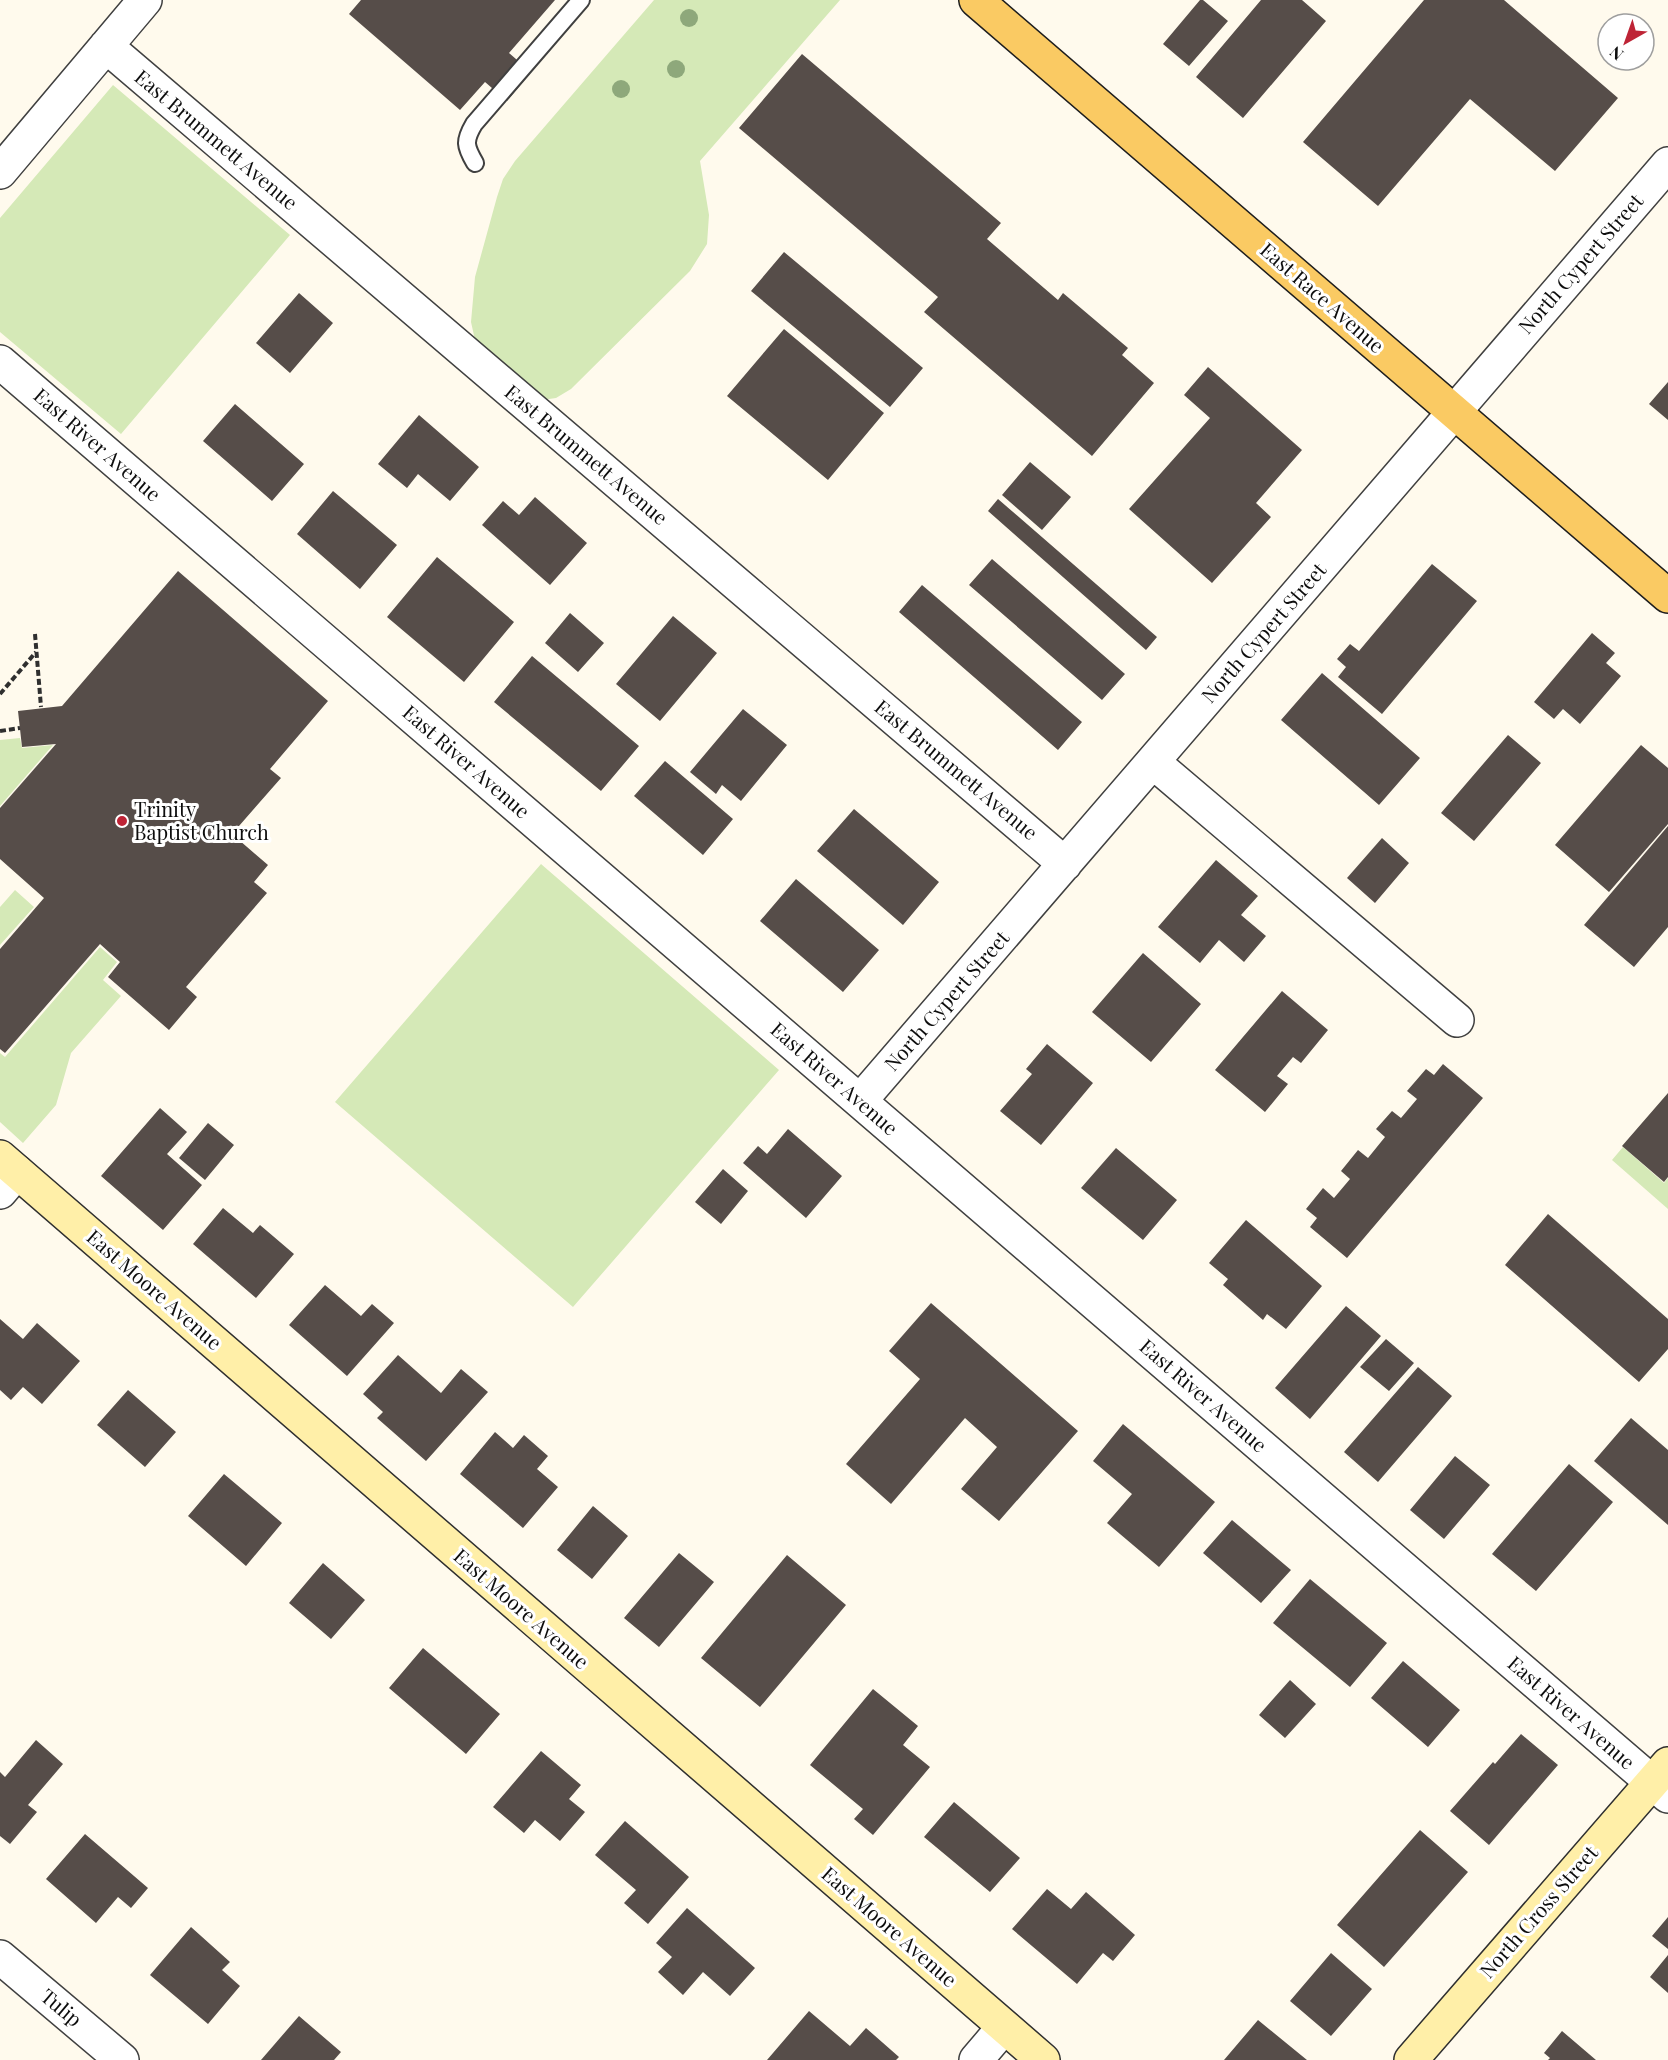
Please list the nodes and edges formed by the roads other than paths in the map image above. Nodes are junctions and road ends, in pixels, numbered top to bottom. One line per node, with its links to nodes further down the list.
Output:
1 (146, 0): 4 (street)
2 (581, 0): 5 (lane)
3 (976, 0): 9 (main road, East Race Avenue)
4 (106, 46): 7 (street); 12 (street, East Brummett Avenue)
5 (475, 163)
6 (1668, 164): 9 (street, North Cypert Street)
7 (0, 172)
8 (0, 362): 14 (street, East River Avenue)
9 (1455, 411): 10 (main road, East Race Avenue); 11 (street, North Cypert Street)
10 (1668, 596)
11 (1153, 762): 12 (street, North Cypert Street); 13 (street)
12 (1065, 864): 14 (street, North Cypert Street)
13 (1457, 1020)
14 (860, 1101): 16 (street, East River Avenue)
15 (6, 1174): 18 (street, East Moore Avenue)
16 (1663, 1781): 22 (street, North Cross Street)
17 (0, 1957): 19 (street, Tulip)
18 (1004, 2027): 20 (street); 21 (street, East Moore Avenue)
19 (105, 2055)
20 (976, 2060)
21 (1043, 2060)
22 (1411, 2060)

